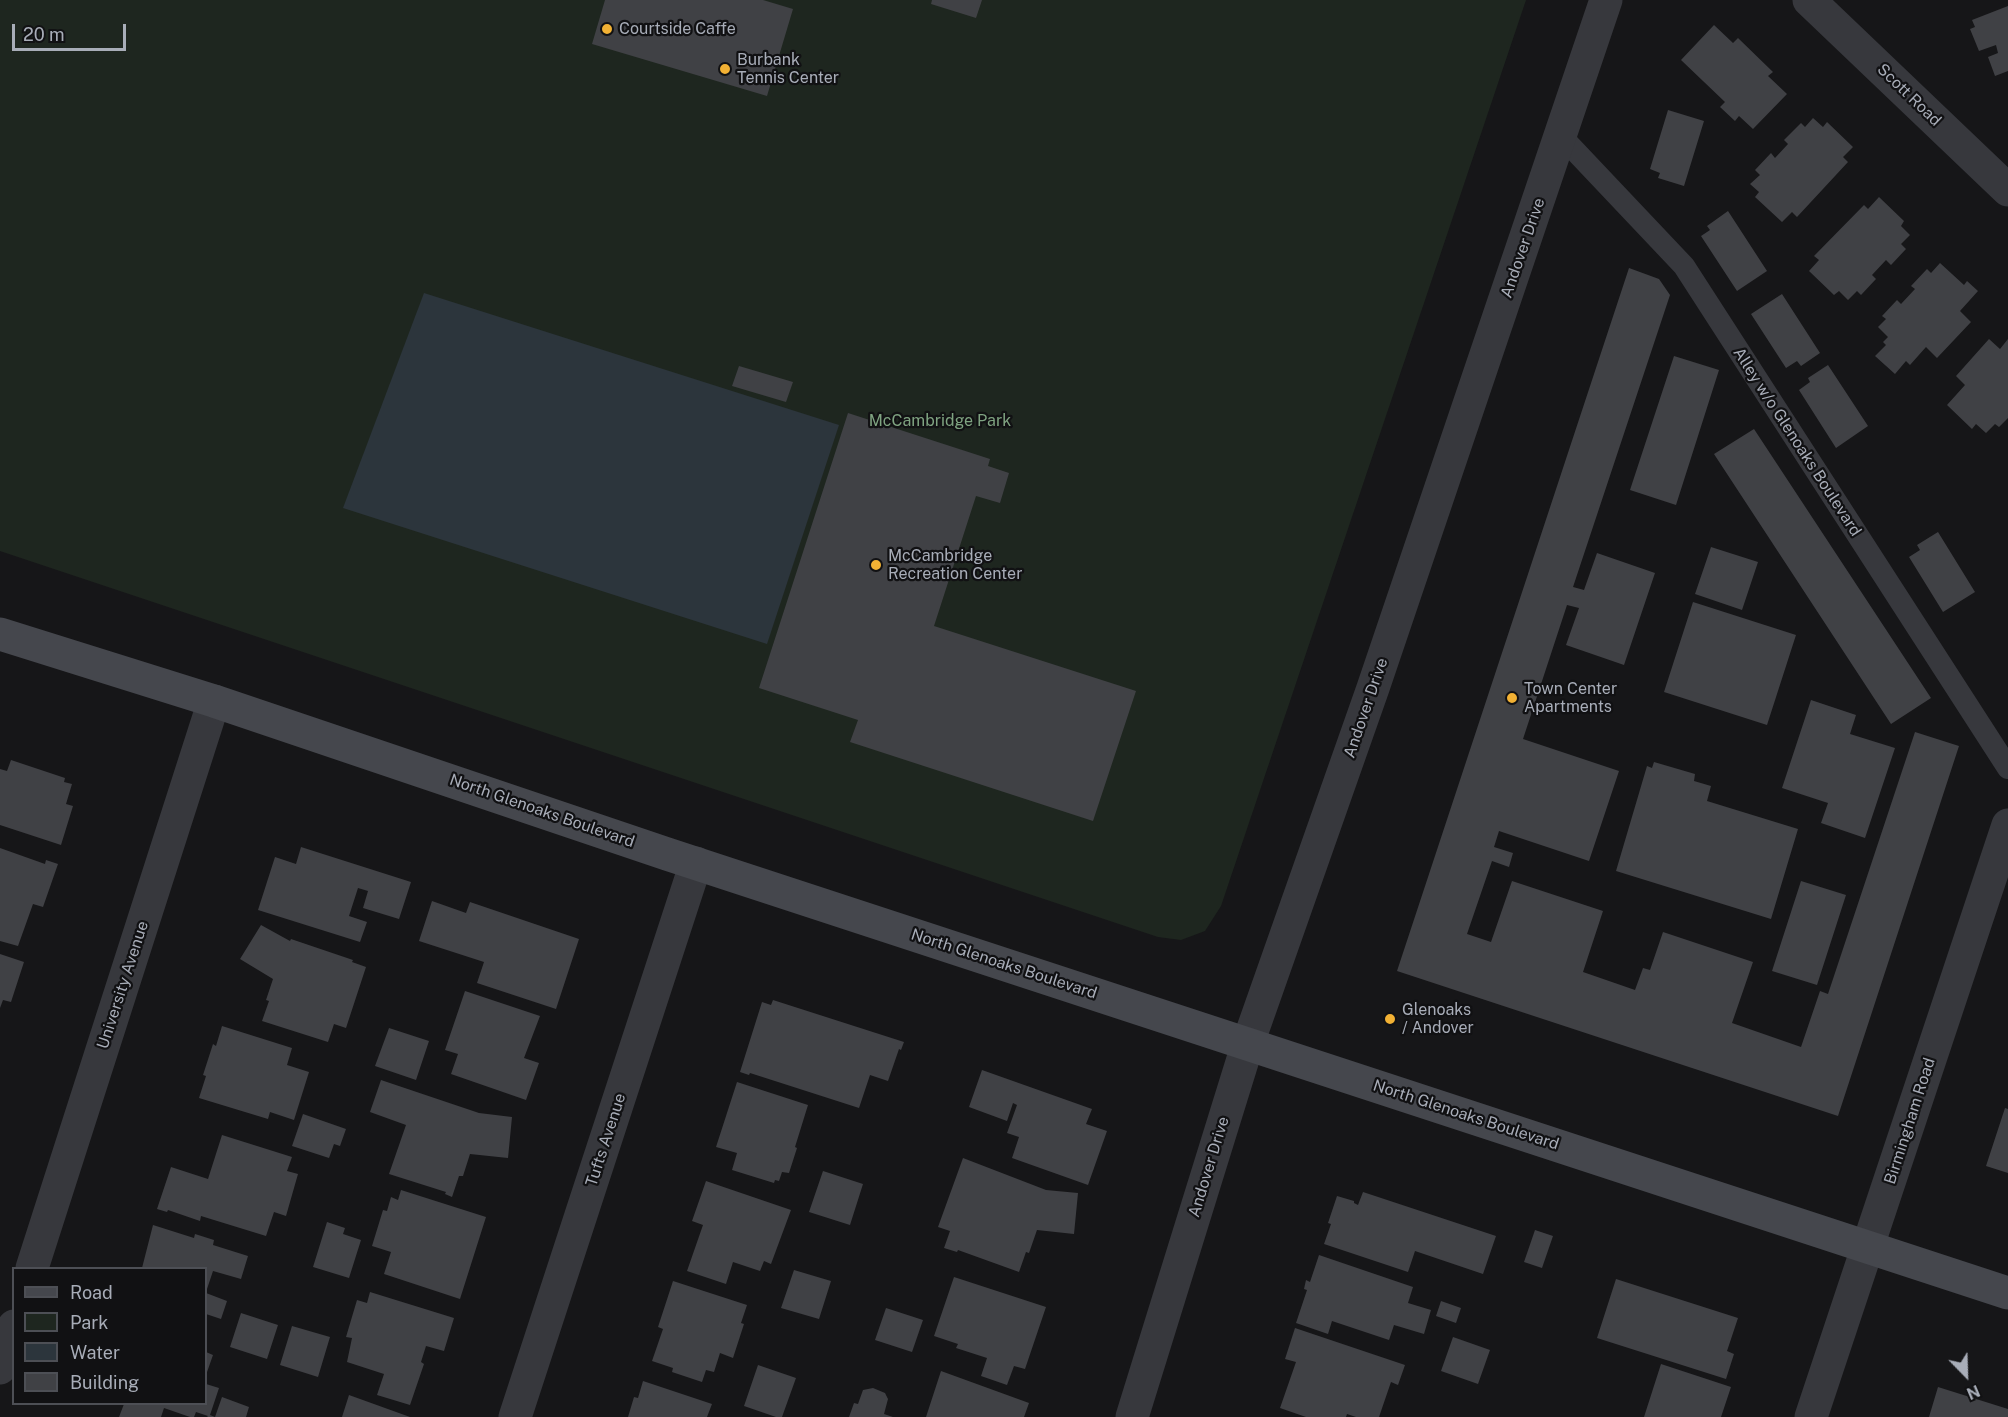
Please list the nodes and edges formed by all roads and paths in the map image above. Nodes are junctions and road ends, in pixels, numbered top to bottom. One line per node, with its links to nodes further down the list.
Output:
1 (1606, 0): 3 (street, Andover Drive)
2 (1809, 0): 4 (street, Scott Road)
3 (1561, 136): 7 (lane, Alley w/o Glenoaks Boulevard); 10 (street, Andover Drive)
4 (2008, 190)
5 (0, 634): 6 (main road, North Glenoaks Boulevard)
6 (214, 701): 9 (main road, North Glenoaks Boulevard); 12 (street, University Avenue)
7 (2008, 768)
8 (2008, 825): 11 (street, Birmingham Road)
9 (696, 863): 10 (main road, North Glenoaks Boulevard); 16 (street, Tufts Avenue)
10 (1248, 1043): 11 (main road, North Glenoaks Boulevard); 17 (street, Andover Drive)
11 (1868, 1247): 13 (main road, North Glenoaks Boulevard); 18 (street, Birmingham Road)
12 (33, 1267)
13 (2008, 1293)
14 (12, 1332): 15 (street)
15 (0, 1368)
16 (515, 1417)
17 (1132, 1417)
18 (1811, 1417)

